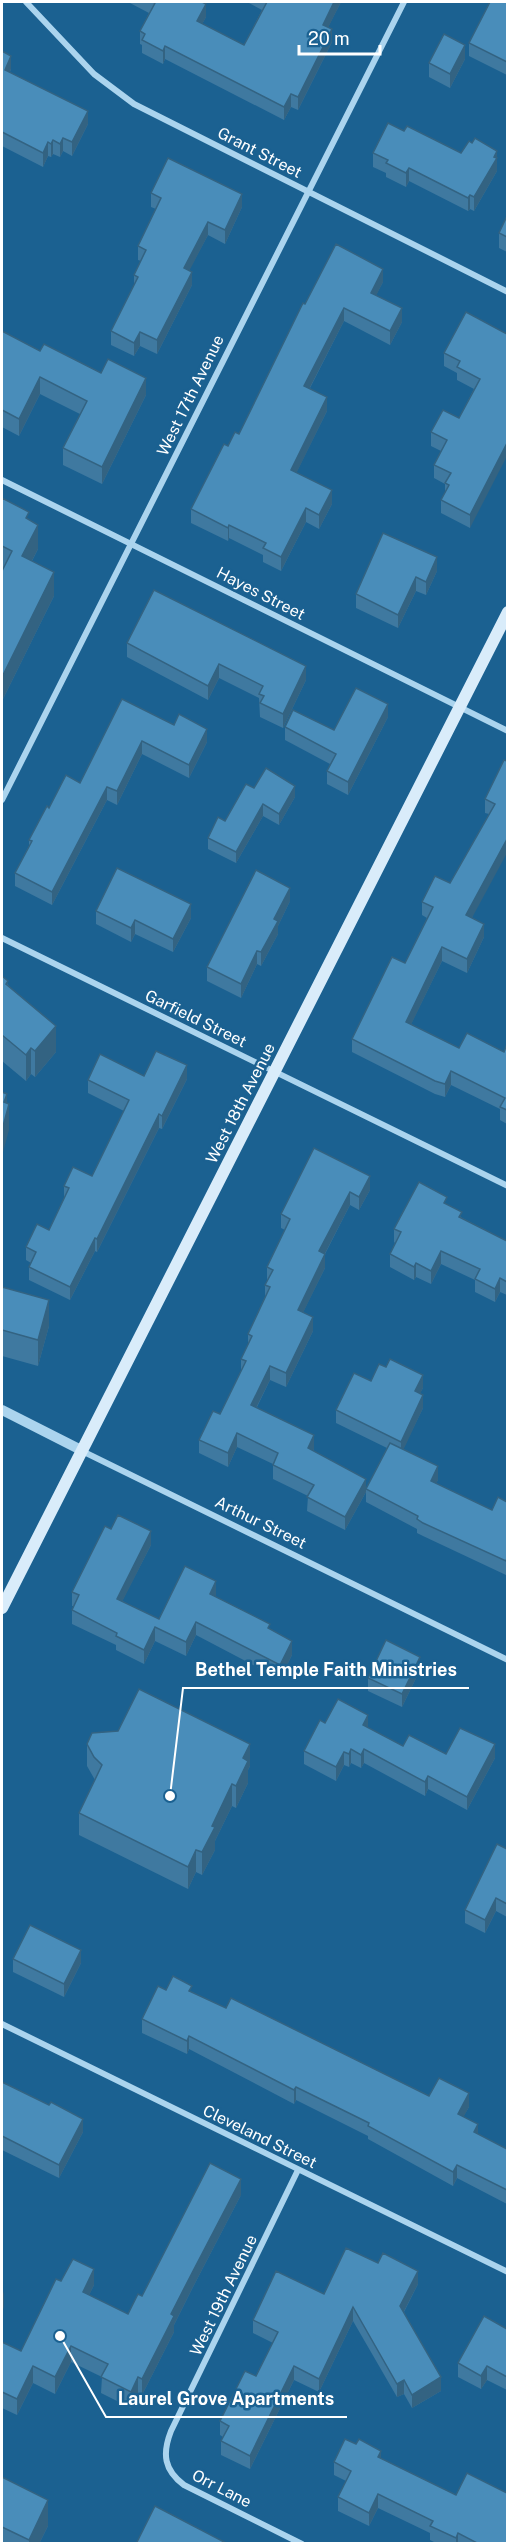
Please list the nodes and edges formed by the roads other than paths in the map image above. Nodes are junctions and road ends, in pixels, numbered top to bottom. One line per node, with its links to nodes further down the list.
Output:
1 (26, 2): 3 (street, Grant Street)
2 (404, 2): 3 (street, West 17th Avenue)
3 (306, 191): 4 (street, Grant Street); 6 (street, West 17th Avenue)
4 (507, 292)
5 (2, 480): 6 (street, Hayes Street)
6 (132, 544): 8 (street, Hayes Street); 10 (street, West 17th Avenue)
7 (507, 612): 8 (main road, West 18th Avenue)
8 (459, 707): 9 (street, Hayes Street); 12 (main road, West 18th Avenue)
9 (507, 731)
10 (2, 800)
11 (2, 938): 12 (street, Garfield Street)
12 (274, 1071): 13 (street, Garfield Street); 15 (main road, West 18th Avenue)
13 (507, 1186)
14 (2, 1410): 15 (street, Arthur Street)
15 (81, 1450): 16 (main road, West 18th Avenue); 17 (street, Arthur Street)
16 (2, 1608)
17 (507, 1660)
18 (2, 2024): 19 (street, Cleveland Street)
19 (298, 2170): 20 (street, Cleveland Street); 21 (street, West 19th Avenue)
20 (507, 2272)
21 (171, 2431): 22 (street, Orr Lane)
22 (302, 2544)

